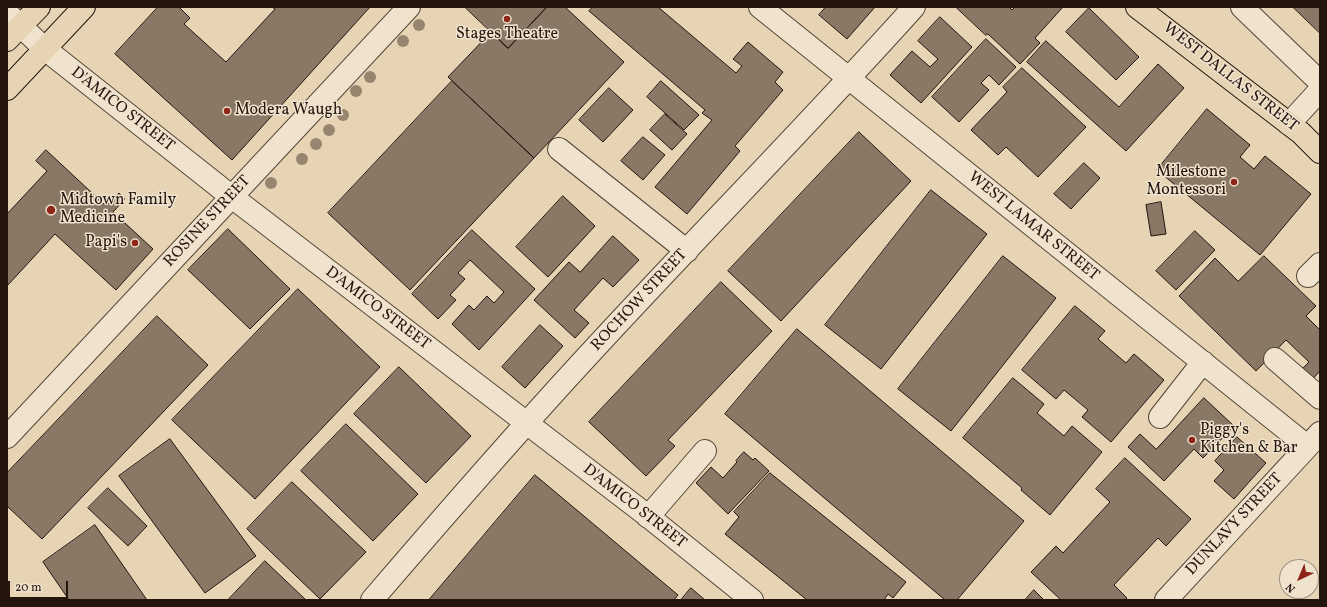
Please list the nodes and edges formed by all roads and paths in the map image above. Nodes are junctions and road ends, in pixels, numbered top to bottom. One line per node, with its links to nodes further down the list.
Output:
1 (39, 7): 8 (main road)
2 (84, 7): 9 (main road)
3 (409, 7): 17 (street, ROSINE STREET)
4 (760, 7): 10 (street, WEST LAMAR STREET)
5 (914, 7): 10 (street, ROCHOW STREET)
6 (1137, 7): 14 (main road, WEST DALLAS STREET)
7 (1242, 7): 11 (street)
8 (12, 26): 9 (street, D'AMICO STREET)
9 (45, 49): 12 (main road); 17 (street, D'AMICO STREET)
10 (849, 79): 18 (street, ROCHOW STREET); 20 (street, WEST LAMAR STREET)
11 (1320, 82)
12 (7, 90)
13 (1320, 90): 14 (street)
14 (1289, 124): 16 (main road, WEST DALLAS STREET)
15 (559, 150): 18 (street)
16 (1320, 152)
17 (232, 197): 23 (street, D'AMICO STREET); 24 (street, ROSINE STREET)
18 (687, 251): 23 (street, ROCHOW STREET)
19 (1274, 359): 21 (street)
20 (1203, 362): 22 (street); 25 (street, WEST LAMAR STREET)
21 (1320, 398)
22 (1160, 417)
23 (526, 423): 27 (street, D'AMICO STREET); 28 (street, ROCHOW STREET)
24 (7, 437)
25 (1314, 439): 30 (street, DUNLAVY STREET)
26 (705, 451): 27 (street)
27 (648, 517): 29 (street, D'AMICO STREET)
28 (372, 600)
29 (752, 600)
30 (1166, 600)

